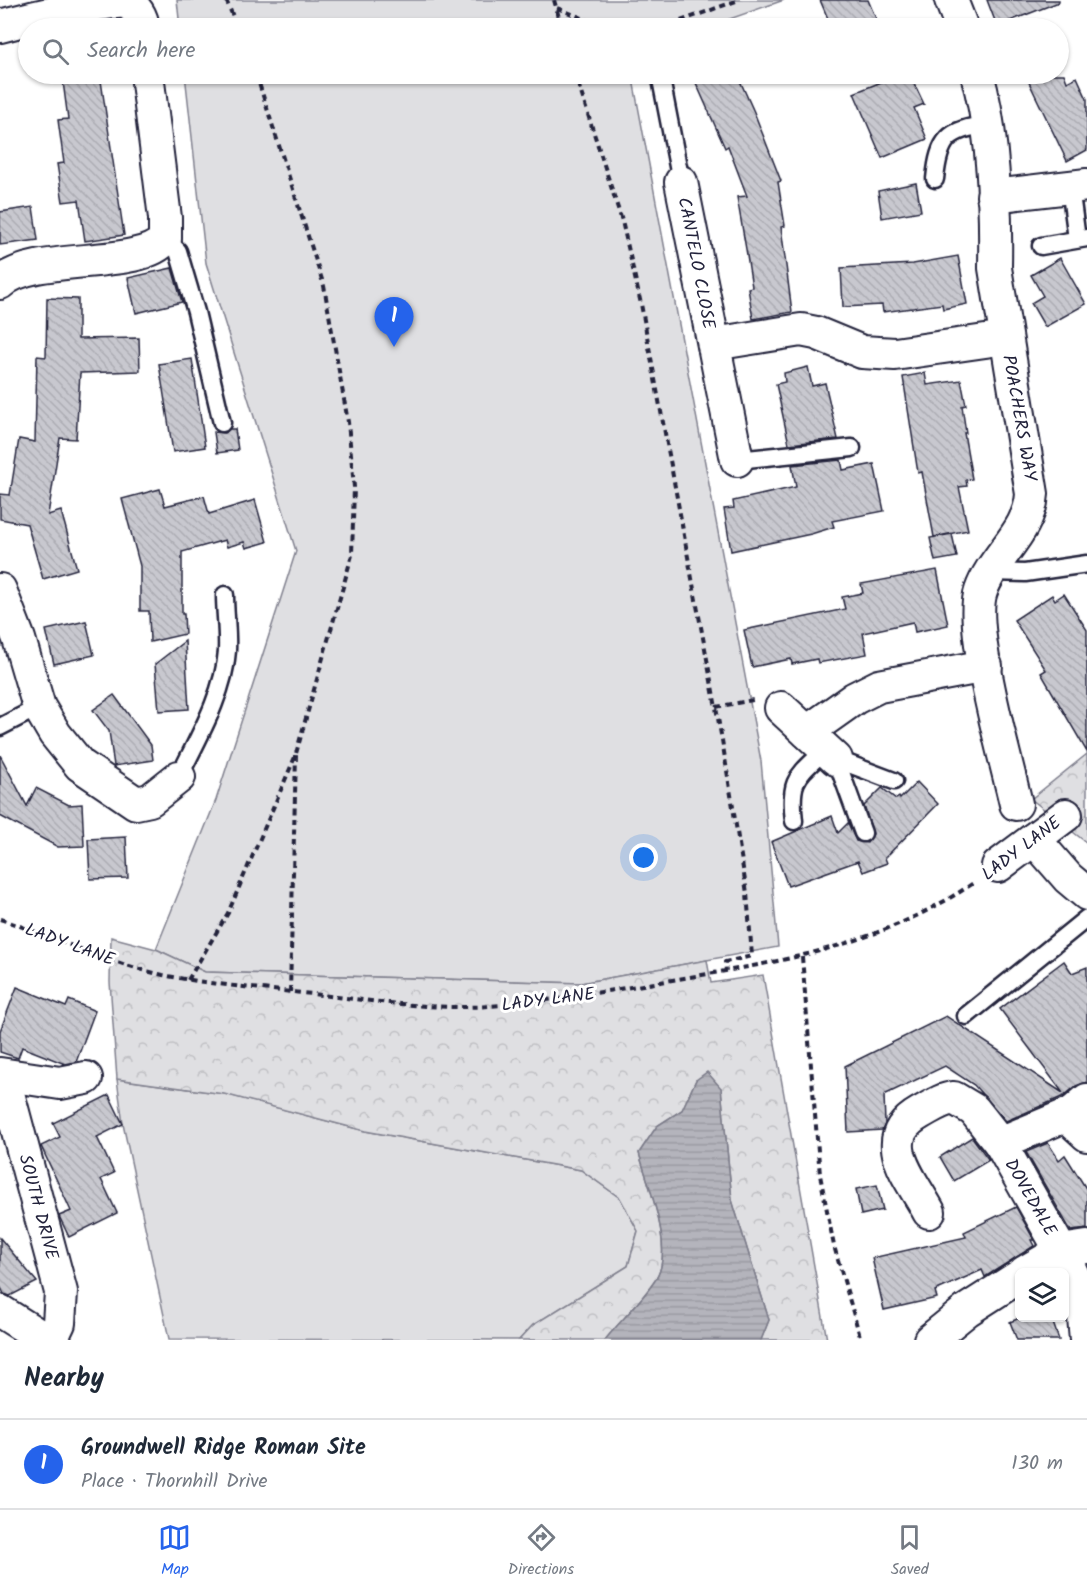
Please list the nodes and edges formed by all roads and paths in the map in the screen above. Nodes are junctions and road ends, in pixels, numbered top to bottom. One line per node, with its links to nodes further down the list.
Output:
1 (226, 0): 8 (path)
2 (554, 0): 5 (path)
3 (739, 0): 11 (path)
4 (951, 0): 12 (street)
5 (557, 8): 9 (path); 10 (path)
6 (32, 18): 7 (street)
7 (140, 18)
8 (234, 18)
9 (560, 18)
10 (582, 18)
11 (689, 18)
12 (958, 18)
13 (18, 22): 14 (street)
14 (0, 26)
15 (148, 84): 26 (street)
16 (259, 84): 43 (path)
17 (578, 84): 56 (path)
18 (662, 84): 22 (lane)
19 (979, 84): 20 (street, POACHERS WAY)
20 (987, 125): 21 (lane); 24 (street, POACHERS WAY)
21 (935, 178)
22 (681, 182): 30 (street, CANTELO CLOSE)
23 (1078, 186): 24 (street); 25 (lane)
24 (993, 196): 29 (street, POACHERS WAY)
25 (1082, 239): 27 (lane)
26 (165, 240): 28 (street); 31 (lane)
27 (1041, 246)
28 (0, 283)
29 (1006, 338): 30 (street, CANTELO CLOSE); 35 (street, POACHERS WAY)
30 (714, 344): 33 (street, CANTELO CLOSE)
31 (222, 423)
32 (852, 448): 33 (lane)
33 (737, 460)
34 (1087, 564): 35 (lane)
35 (992, 572): 38 (street, POACHERS WAY)
36 (0, 590): 39 (street)
37 (225, 595): 44 (lane)
38 (986, 666): 42 (street); 46 (street, POACHERS WAY)
39 (39, 707): 41 (lane); 44 (street)
40 (781, 708): 42 (street)
41 (0, 727)
42 (823, 747): 45 (lane); 48 (lane); 49 (lane)
43 (296, 751): 57 (path); 58 (path)
44 (179, 777)
45 (894, 781)
46 (1016, 804)
47 (1066, 815): 50 (street, LADY LANE)
48 (794, 821)
49 (863, 833)
50 (1034, 839): 51 (street, LADY LANE); 52 (street)
51 (998, 866): 55 (path, LADY LANE)
52 (1087, 894)
53 (1087, 918): 59 (lane)
54 (0, 919): 57 (path, LADY LANE)
55 (802, 957): 56 (path, LADY LANE); 71 (path)
56 (726, 971): 58 (path, LADY LANE)
57 (188, 980): 58 (path, LADY LANE)
58 (290, 992)
59 (966, 1016)
60 (2, 1075): 61 (street, SOUTH DRIVE); 70 (street, SOUTH DRIVE)
61 (86, 1078)
62 (1082, 1116): 63 (street, DOVEDALE)
63 (1000, 1143): 64 (street, DOVEDALE); 65 (street, DOVEDALE)
64 (929, 1212)
65 (1074, 1249): 66 (street); 73 (street, DOVEDALE)
66 (1034, 1268)
67 (1015, 1279): 72 (street)
68 (0, 1311): 69 (street)
69 (46, 1340)
70 (51, 1340)
71 (861, 1340)
72 (930, 1340)
73 (1086, 1340)

